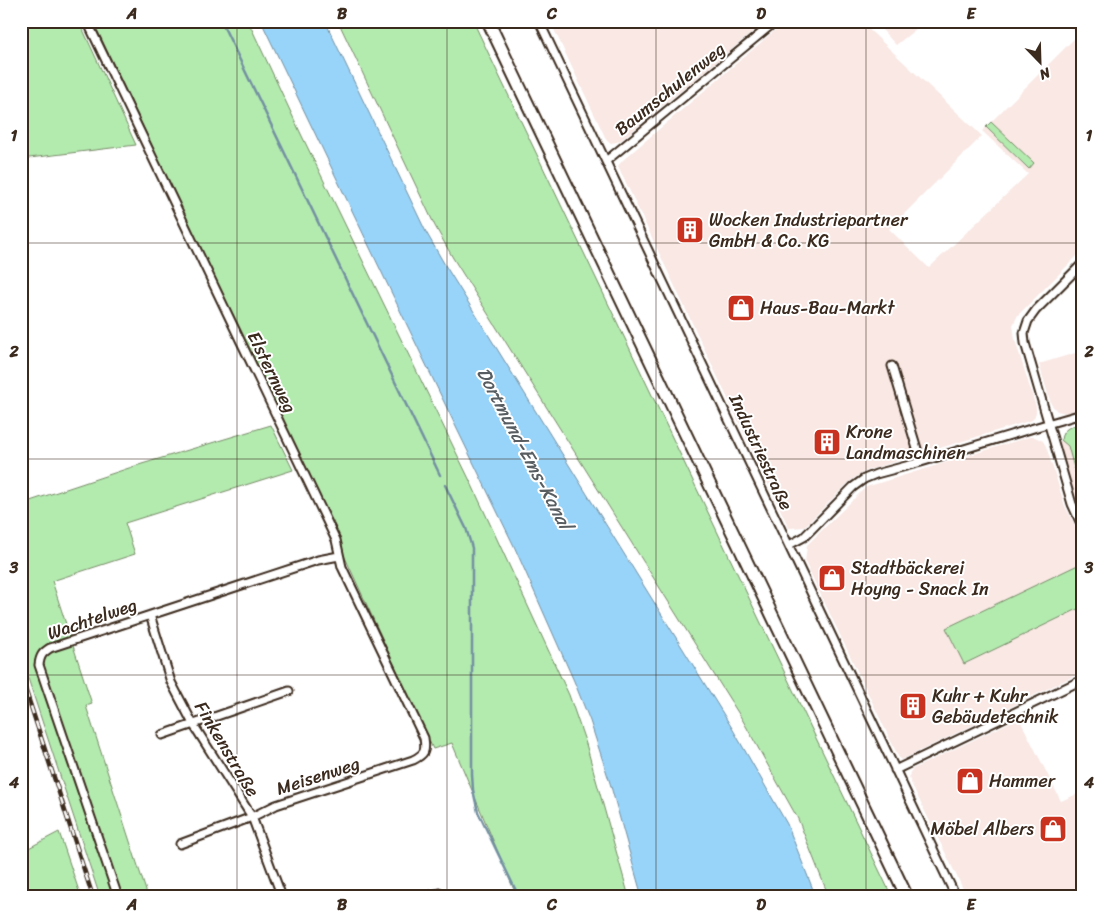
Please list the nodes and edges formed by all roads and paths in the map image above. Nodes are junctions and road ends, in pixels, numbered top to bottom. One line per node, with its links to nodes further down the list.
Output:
1 (87, 21): 13 (street, Elsternweg)
2 (488, 21): 27 (main road)
3 (538, 21): 5 (street, Industriestraße)
4 (776, 21): 5 (street, Baumschulenweg)
5 (606, 161): 12 (street, Industriestraße)
6 (1082, 264): 9 (street)
7 (892, 366): 10 (street)
8 (1082, 414): 9 (street)
9 (1047, 424): 10 (street); 11 (street)
10 (921, 462): 12 (street)
11 (1082, 526)
12 (789, 545): 20 (street, Industriestraße)
13 (339, 556): 14 (street, Wachtelweg); 19 (street, Elsternweg)
14 (150, 615): 17 (street, Finkenstraße); 24 (street, Wachtelweg)
15 (1082, 680): 20 (street)
16 (289, 691): 17 (street)
17 (193, 724): 18 (street); 21 (street, Finkenstraße)
18 (162, 735)
19 (424, 738): 21 (street, Meisenweg)
20 (895, 770): 28 (street, Industriestraße)
21 (252, 817): 22 (street, Meisenweg); 25 (street, Finkenstraße)
22 (180, 844)
23 (441, 895): 26 (street)
24 (118, 897)
25 (282, 897)
26 (423, 897)
27 (907, 897)
28 (956, 897)

